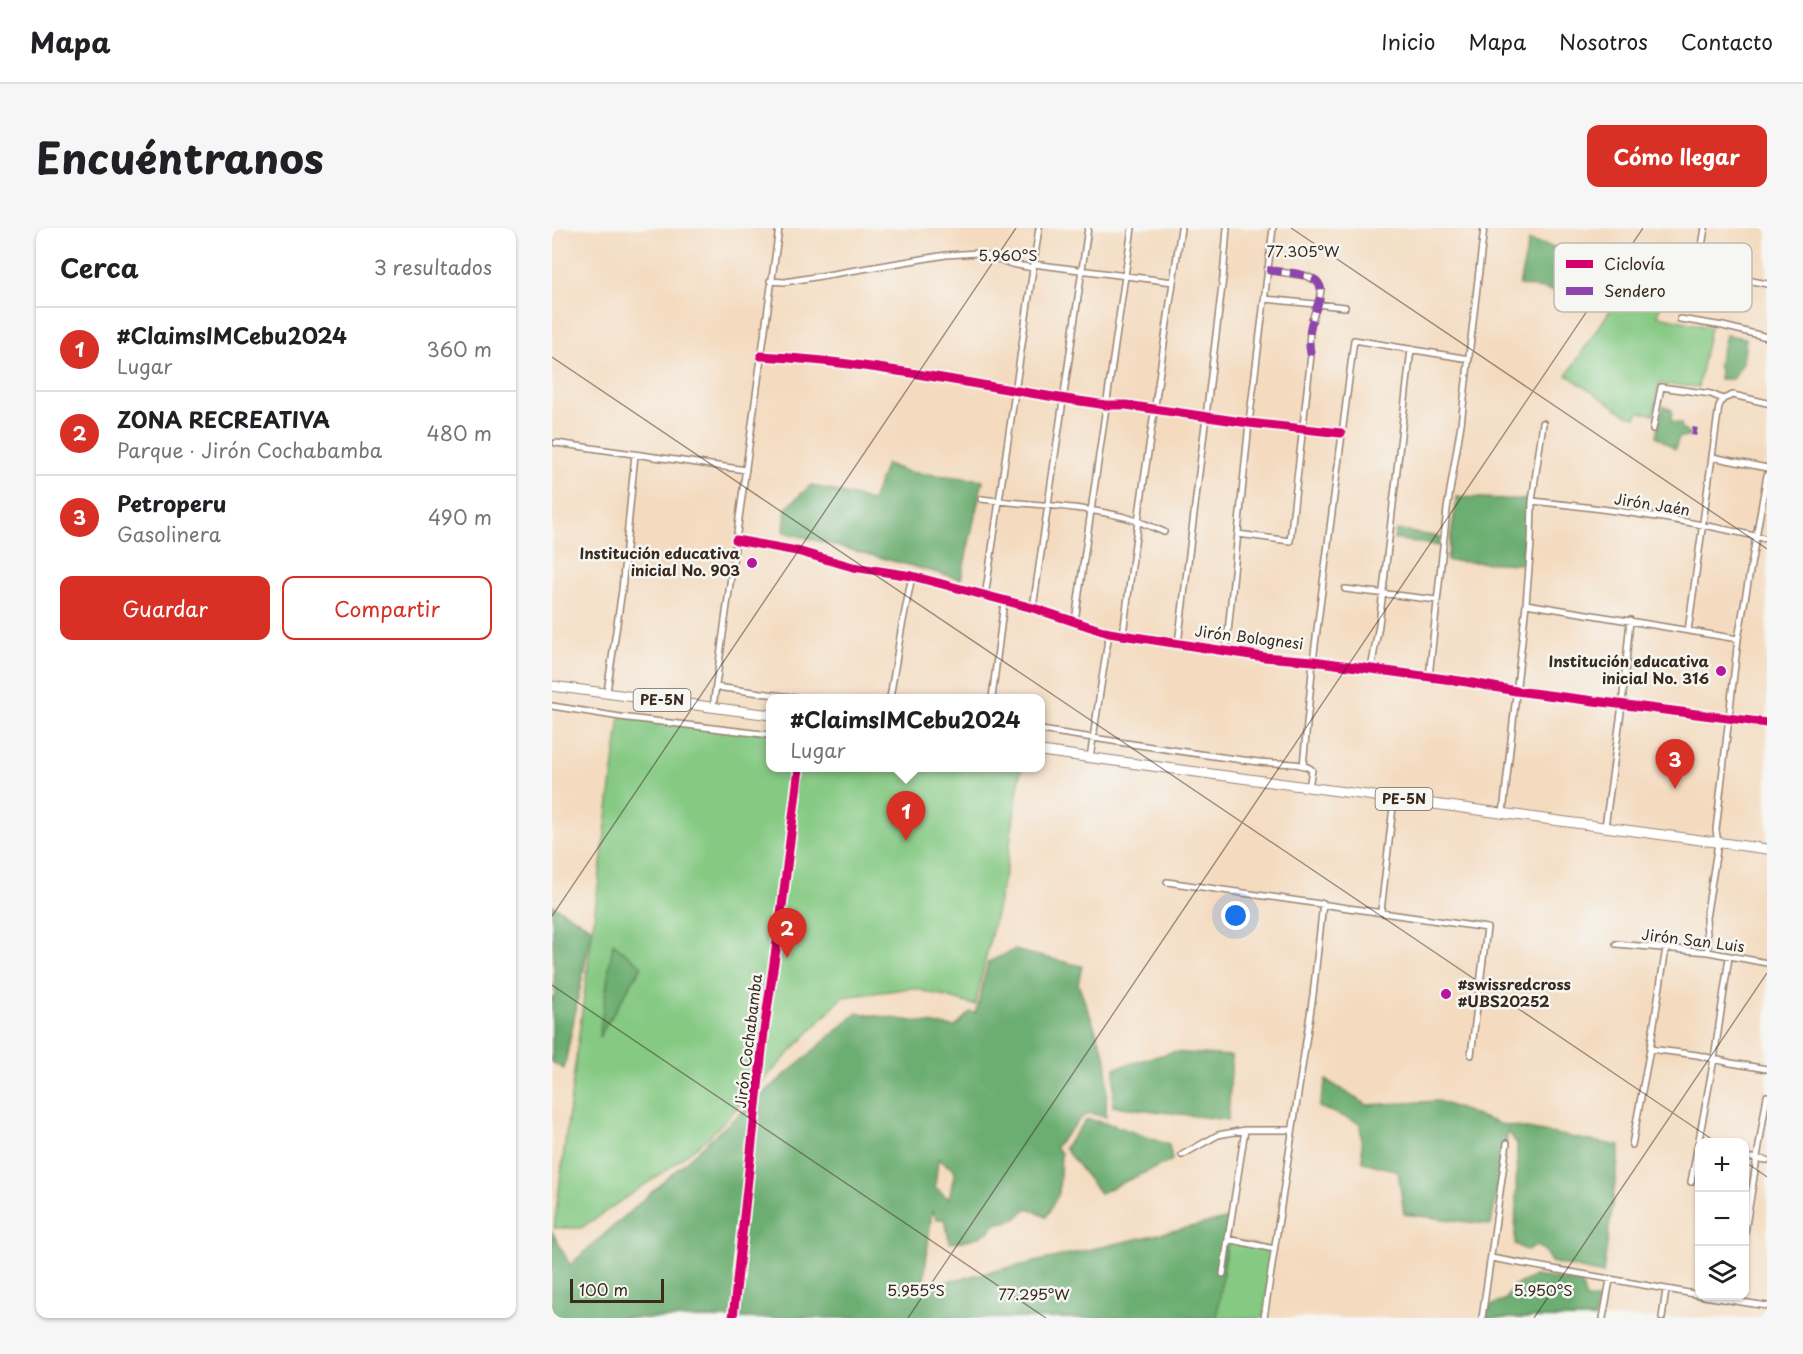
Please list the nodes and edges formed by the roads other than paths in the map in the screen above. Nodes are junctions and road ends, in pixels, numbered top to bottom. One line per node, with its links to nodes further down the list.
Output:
1 (778, 228): 15 (street)
2 (1039, 228): 11 (street)
3 (1088, 228): 12 (street)
4 (1132, 228): 14 (street)
5 (1181, 228): 17 (street)
6 (1227, 228): 33 (street)
7 (1273, 228): 13 (street)
8 (1484, 228): 26 (street)
9 (1705, 228): 10 (street)
10 (1702, 243)
11 (1033, 266): 12 (street); 15 (street); 27 (street)
12 (1082, 270): 14 (street); 28 (street)
13 (1268, 270): 19 (street); 20 (street)
14 (1125, 276): 17 (street); 31 (street)
15 (770, 281): 25 (street)
16 (1752, 281): 18 (street)
17 (1173, 282): 32 (street)
18 (1767, 284)
19 (1265, 299): 20 (street); 34 (street)
20 (1318, 305): 21 (street); 36 (street)
21 (1345, 307)
22 (1680, 319): 23 (street)
23 (1767, 337)
24 (1411, 350): 26 (street); 38 (street); 59 (street)
25 (761, 356): 27 (street); 43 (street)
26 (1469, 359): 61 (street)
27 (1017, 391): 28 (street); 47 (street)
28 (1064, 398): 31 (street); 48 (street)
29 (1723, 399): 30 (street); 37 (street); 41 (street)
30 (1767, 403)
31 (1106, 405): 32 (street); 49 (street)
32 (1154, 409): 33 (street); 50 (street)
33 (1206, 417): 34 (street); 71 (street)
34 (1249, 423): 36 (street); 53 (street)
35 (1543, 423): 46 (street)
36 (1302, 428): 38 (street); 53 (street)
37 (1653, 429)
38 (1341, 433): 73 (street)
39 (556, 443): 40 (street)
40 (635, 454): 43 (street); 79 (street)
41 (1712, 457): 42 (street); 51 (street)
42 (1767, 468)
43 (746, 470): 56 (street)
44 (1767, 475): 54 (street)
45 (981, 499): 47 (street)
46 (1532, 501): 51 (street, Jirón Jaén); 63 (street)
47 (1000, 502): 48 (street); 60 (street)
48 (1047, 506): 49 (street); 64 (street)
49 (1090, 511): 50 (street); 66 (street)
50 (1137, 522): 52 (street); 69 (street)
51 (1702, 526): 54 (street, Jirón Jaén); 67 (street)
52 (1164, 532)
53 (1238, 534): 72 (street)
54 (1756, 536): 55 (street, Jirón Jaén); 70 (street)
55 (1767, 539)
56 (736, 540): 57 (street, Jirón Bolognesi); 77 (street)
57 (912, 576): 60 (street, Jirón Bolognesi); 81 (street)
58 (1345, 589): 59 (street)
59 (1383, 593): 61 (street); 74 (street)
60 (985, 597): 62 (street, Jirón Bolognesi)
61 (1437, 600): 75 (street)
62 (1004, 602): 64 (street, Jirón Bolognesi); 82 (street)
63 (1526, 604): 65 (street); 78 (street)
64 (1033, 608): 66 (street, Jirón Bolognesi)
65 (1630, 620): 67 (street); 83 (street)
66 (1075, 621): 68 (street, Jirón Bolognesi)
67 (1688, 631): 70 (street)
68 (1109, 633): 69 (street, Jirón Bolognesi); 91 (street)
69 (1124, 634): 71 (street, Jirón Bolognesi)
70 (1738, 639): 87 (street)
71 (1178, 644): 72 (street, Jirón Bolognesi)
72 (1226, 651): 73 (street, Jirón Bolognesi)
73 (1313, 661): 74 (street, Jirón Bolognesi); 94 (street)
74 (1371, 669): 75 (street, Jirón Bolognesi)
75 (1429, 677): 78 (street, Jirón Bolognesi)
76 (552, 686): 79 (highway, PE-5N)
77 (716, 687): 80 (street); 85 (street)
78 (1516, 691): 83 (street, Jirón Bolognesi); 98 (street)
79 (607, 692): 85 (highway, PE-5N)
80 (766, 694)
81 (891, 694)
82 (993, 694)
83 (1622, 705): 87 (street, Jirón Bolognesi); 99 (street)
84 (552, 706): 90 (street)
85 (713, 707): 86 (highway, PE-5N)
86 (766, 714)
87 (1729, 719): 88 (street, Jirón Bolognesi); 100 (street)
88 (1767, 723)
89 (1045, 730): 91 (street)
90 (766, 734)
91 (1093, 738): 93 (street); 94 (street)
92 (1045, 752): 93 (highway, PE-5N)
93 (1090, 758): 96 (highway, PE-5N)
94 (1303, 766): 96 (street)
95 (799, 772): 136 (street, Jirón Cochabamba)
96 (1309, 787): 97 (highway, PE-5N)
97 (1394, 798): 98 (highway, PE-5N); 104 (street)
98 (1503, 813): 99 (highway, PE-5N)
99 (1605, 827): 100 (highway, PE-5N)
100 (1718, 843): 101 (highway, PE-5N); 107 (street)
101 (1767, 849)
102 (1167, 882): 103 (street)
103 (1323, 903): 104 (street); 116 (street)
104 (1381, 911): 111 (street)
105 (1616, 944): 106 (street, Jirón San Luis)
106 (1666, 948): 107 (street, Jirón San Luis); 110 (street)
107 (1708, 952): 108 (street, Jirón San Luis)
108 (1729, 957): 109 (street, Jirón San Luis); 112 (street)
109 (1767, 963)
110 (1650, 1049): 112 (street); 119 (street)
111 (1471, 1055)
112 (1714, 1059): 113 (street); 117 (street)
113 (1767, 1069)
114 (1767, 1096): 122 (street)
115 (1245, 1130): 116 (street); 120 (street); 127 (street)
116 (1291, 1130): 128 (street)
117 (1700, 1138)
118 (1508, 1143): 129 (street)
119 (1632, 1145)
120 (1182, 1155)
121 (1749, 1158): 122 (street)
122 (1757, 1159): 123 (street); 126 (street)
123 (1767, 1160)
124 (1695, 1164): 125 (street)
125 (1691, 1182)
126 (1749, 1208)
127 (1228, 1239): 128 (street); 130 (street)
128 (1274, 1249): 137 (street)
129 (1491, 1258): 131 (street); 138 (street)
130 (1223, 1274)
131 (1610, 1280): 132 (street); 139 (street)
132 (1666, 1290): 133 (street); 140 (street)
133 (1695, 1294)
134 (1743, 1300): 135 (street)
135 (1767, 1306)
136 (733, 1318)
137 (1264, 1318)
138 (1482, 1318)
139 (1603, 1318)
140 (1662, 1318)

